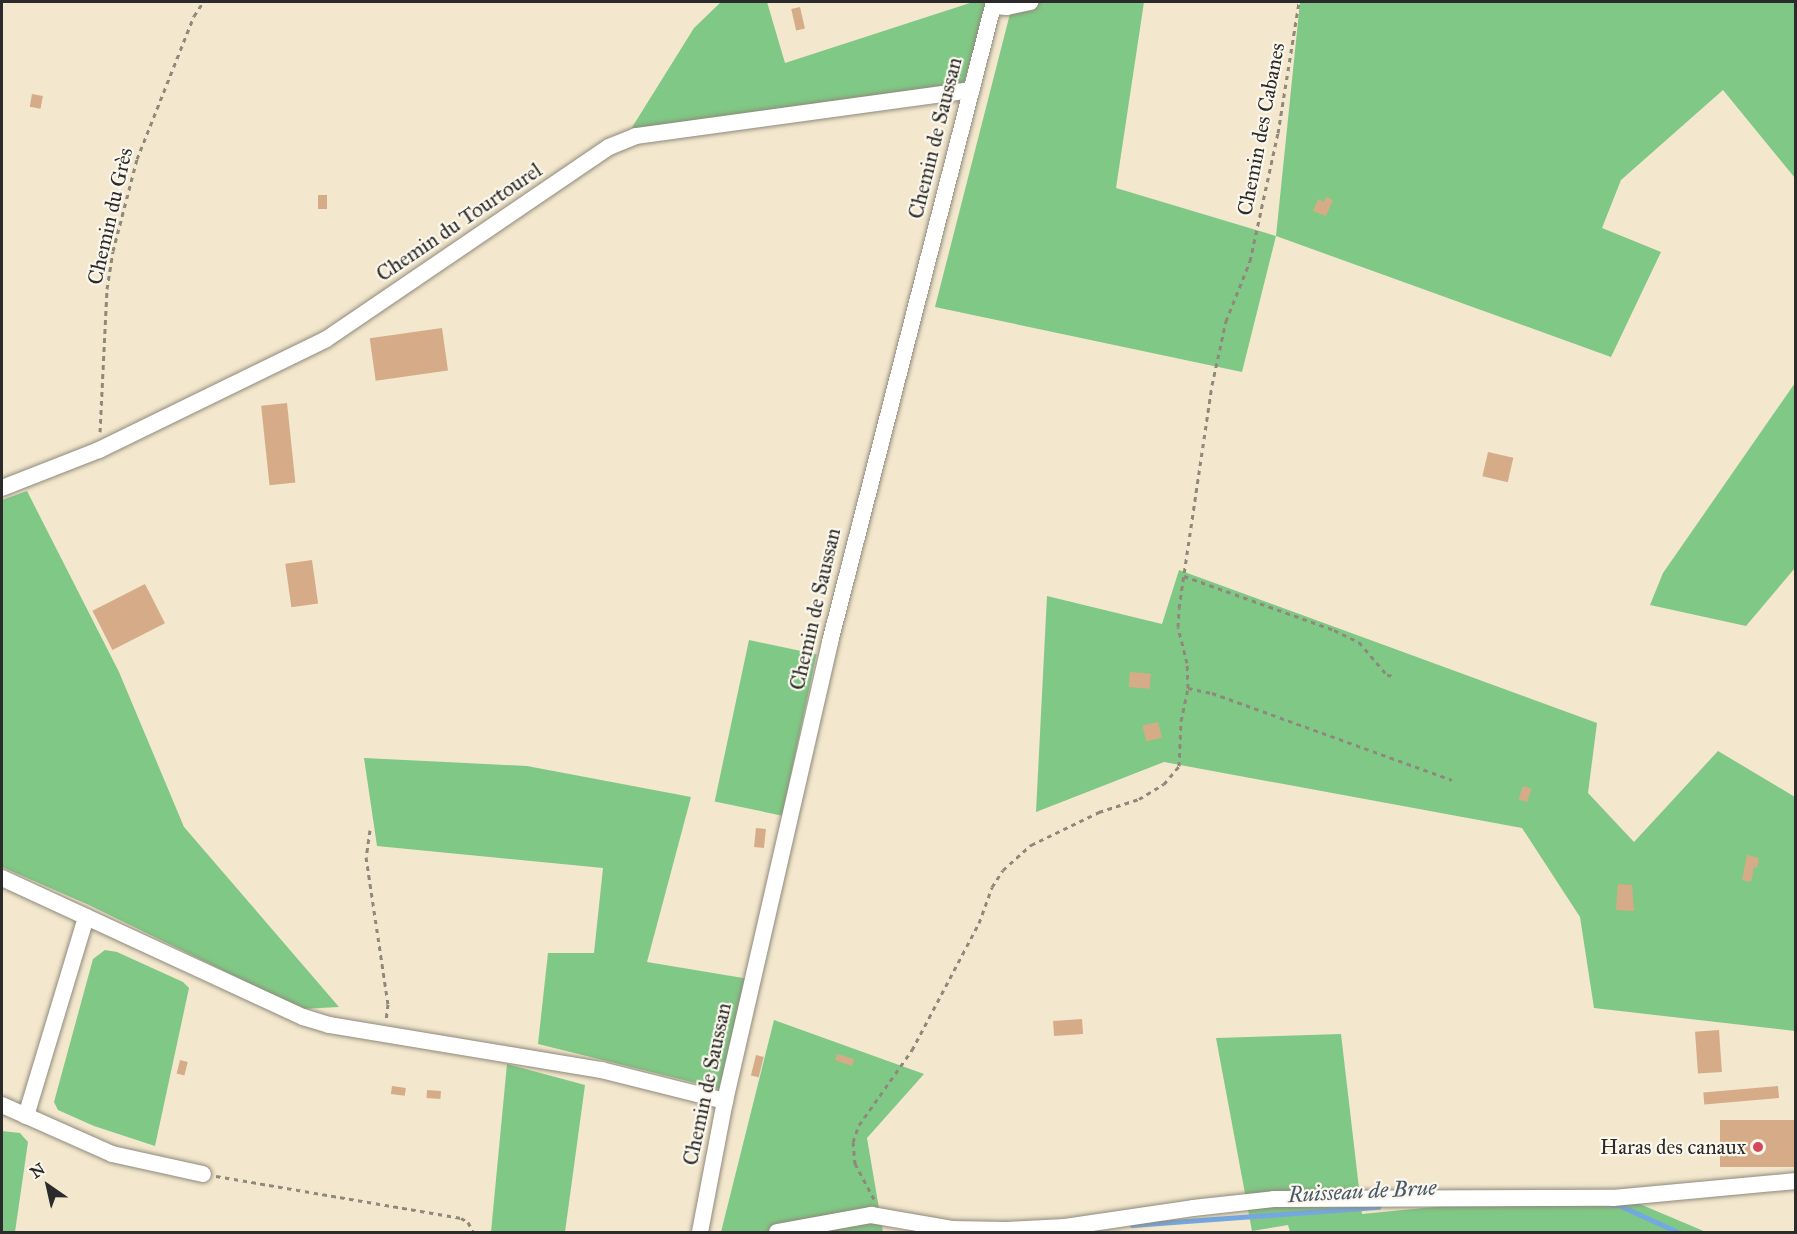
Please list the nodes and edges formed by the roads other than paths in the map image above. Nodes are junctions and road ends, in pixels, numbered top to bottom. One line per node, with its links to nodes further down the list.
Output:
1 (1030, 2): 2 (street)
2 (994, 4): 3 (street, Chemin de Saussan)
3 (971, 90): 4 (street, Chemin du Tourtourel); 7 (street, Chemin de Saussan)
4 (2, 488)
5 (2, 878): 6 (street)
6 (86, 917): 7 (street); 9 (street)
7 (725, 1101): 12 (street, Chemin de Saussan)
8 (2, 1105): 9 (street)
9 (26, 1116): 10 (street)
10 (203, 1174)
11 (1796, 1181): 13 (street)
12 (699, 1233)
13 (777, 1233)

